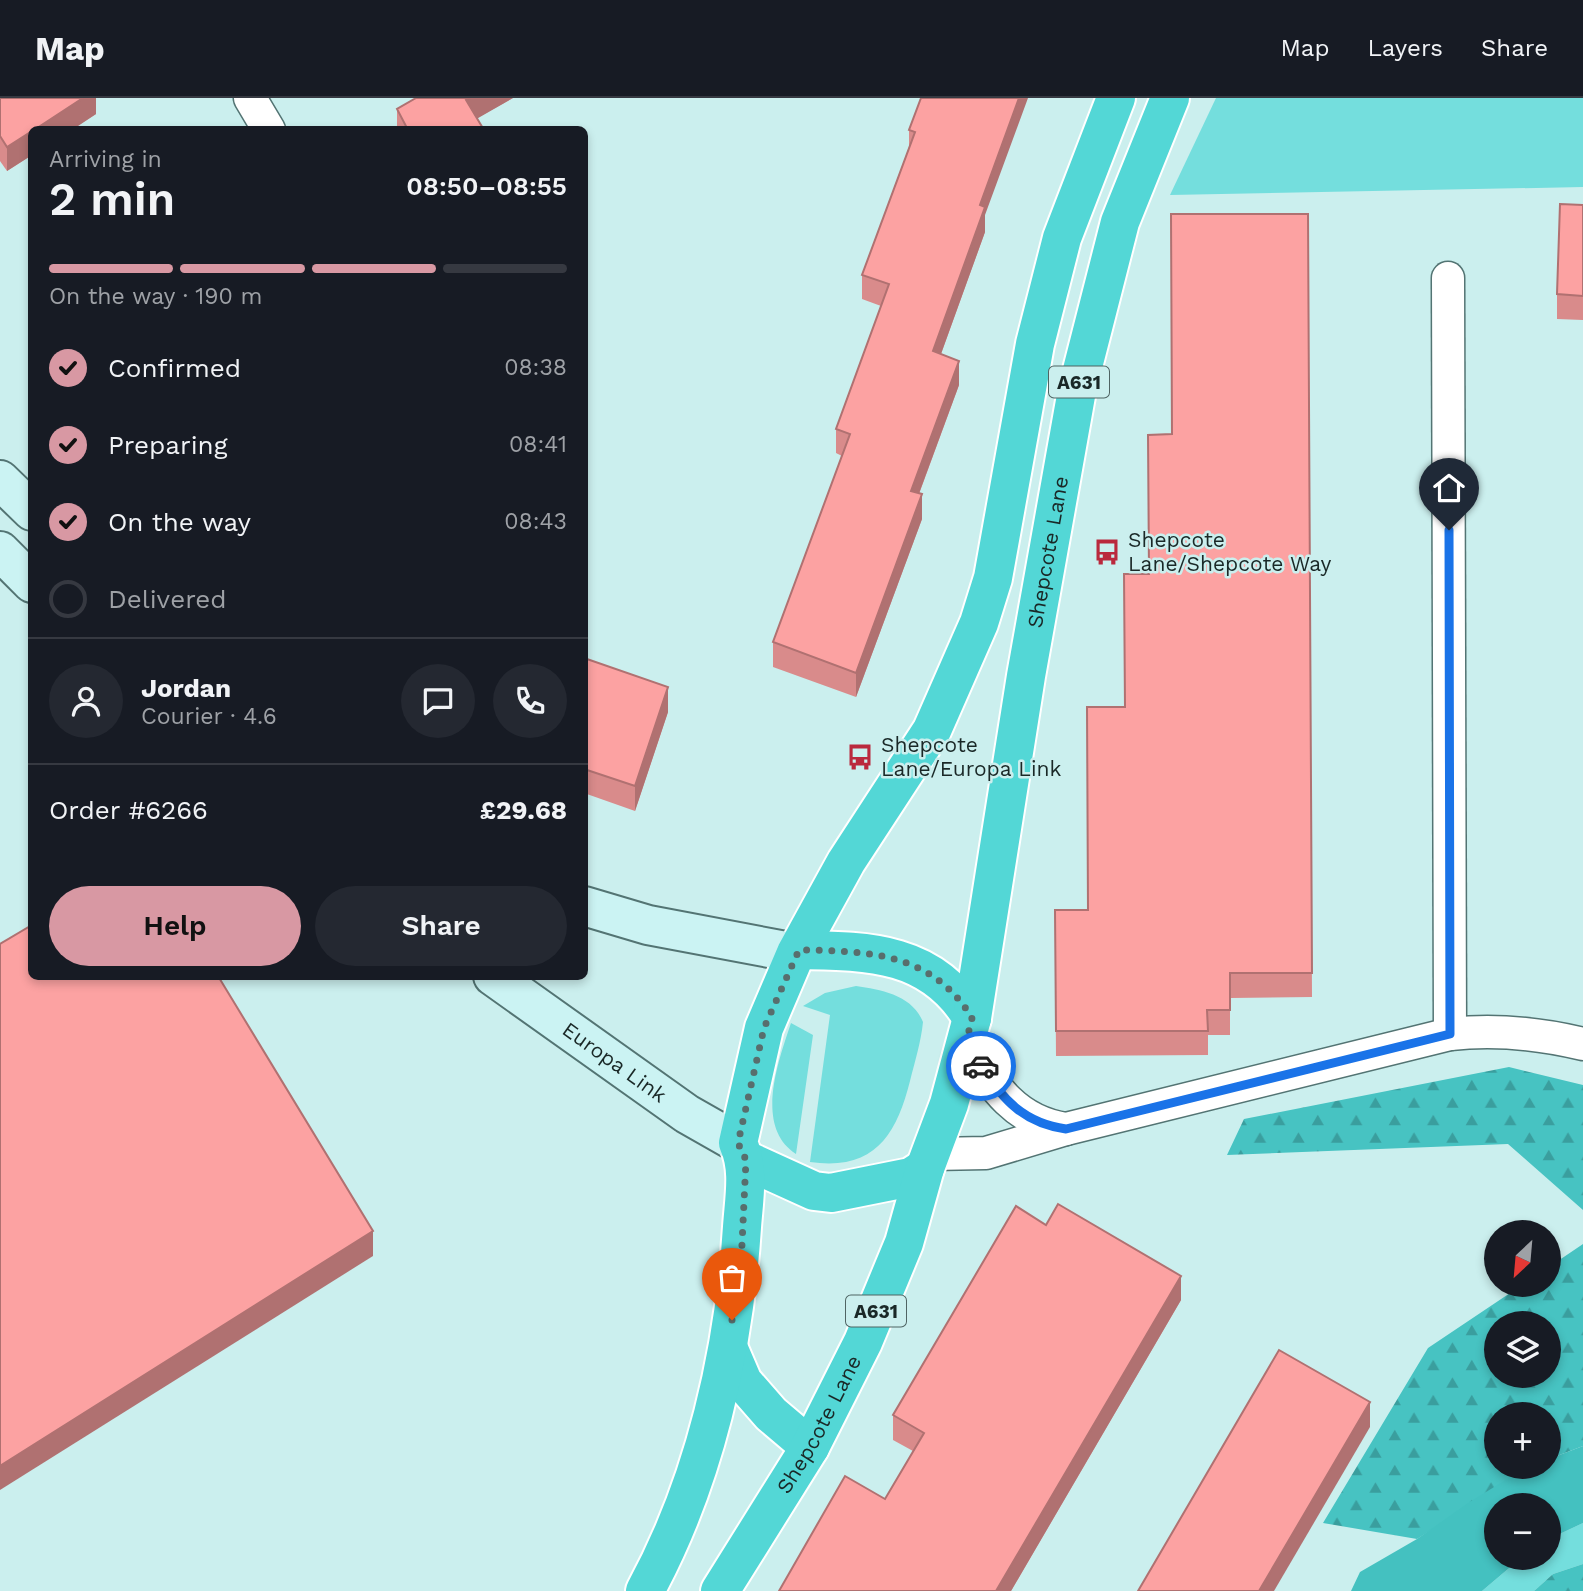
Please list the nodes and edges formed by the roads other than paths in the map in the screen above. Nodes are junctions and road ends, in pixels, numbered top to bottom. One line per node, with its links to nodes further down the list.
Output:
1 (250, 98): 4 (street)
2 (1116, 98): 6 (highway, A631)
3 (1170, 98): 7 (highway, Shepcote Lane / A631)
4 (267, 126)
5 (1448, 278): 16 (street)
6 (1018, 450): 7 (highway); 13 (highway, A631)
7 (1065, 454): 15 (highway, Shepcote Lane / A631)
8 (0, 480): 9 (street)
9 (28, 507)
10 (0, 551): 11 (street)
11 (28, 579)
12 (588, 907): 13 (street)
13 (797, 951): 15 (highway); 19 (highway)
14 (500, 980): 19 (street, Europa Link)
15 (969, 1030): 18 (street); 20 (highway, Shepcote Lane)
16 (1450, 1034): 17 (street); 18 (street)
17 (1583, 1044)
18 (1066, 1129): 20 (street)
19 (742, 1151): 20 (highway); 21 (highway)
20 (929, 1161): 22 (highway, Shepcote Lane / A631)
21 (728, 1347): 22 (highway); 23 (highway)
22 (810, 1447): 24 (highway, Shepcote Lane / A631)
23 (645, 1591)
24 (720, 1591)

